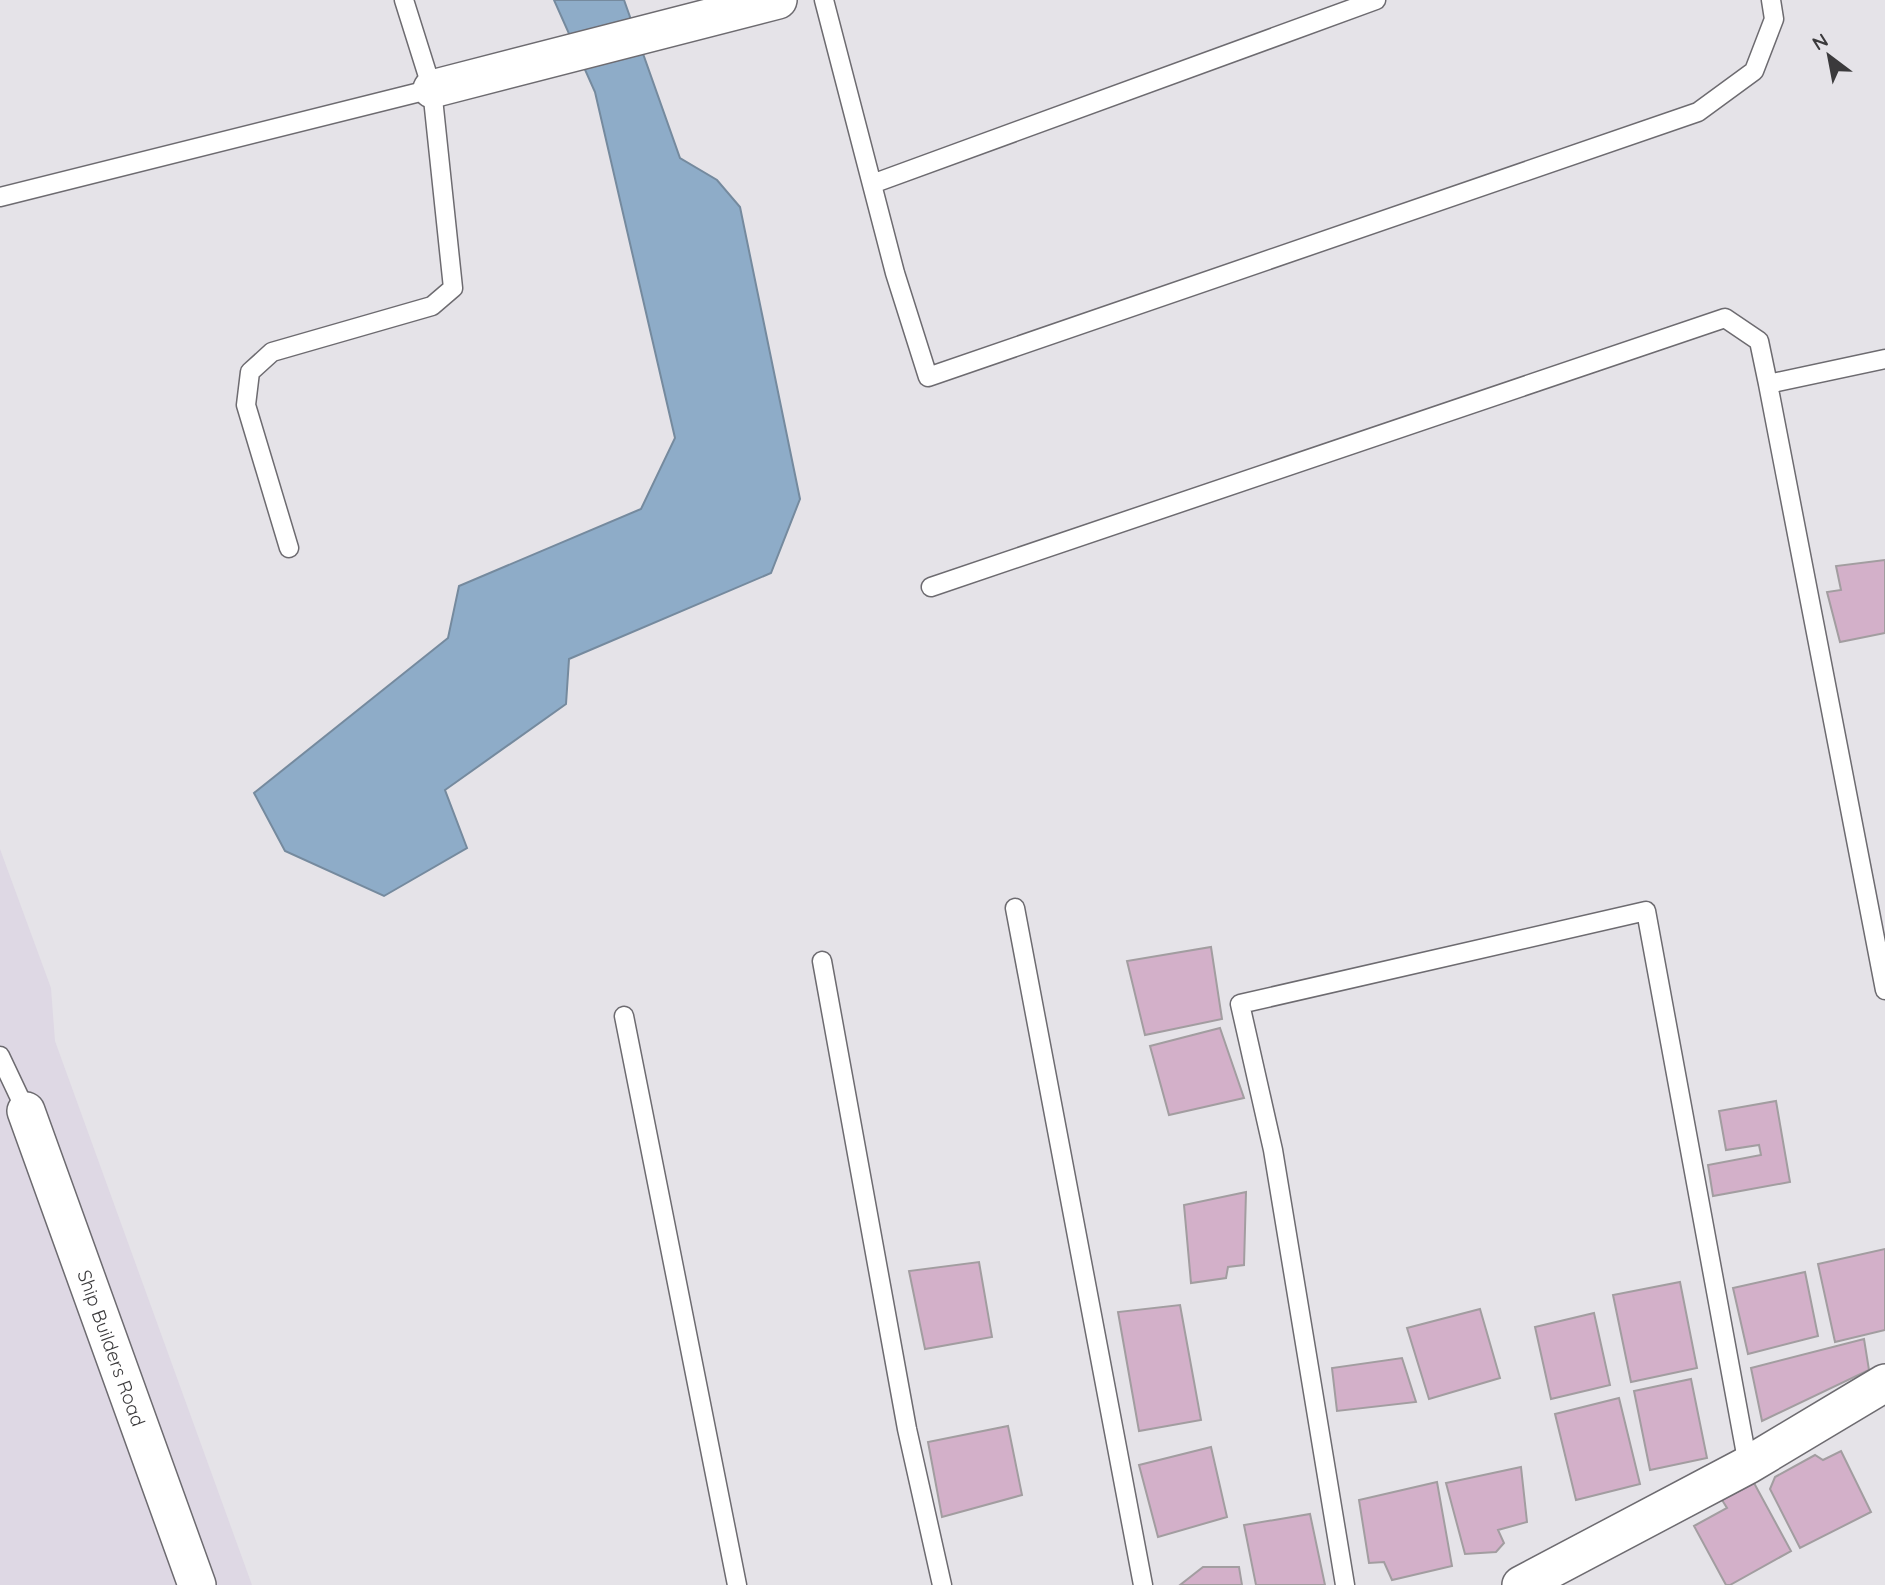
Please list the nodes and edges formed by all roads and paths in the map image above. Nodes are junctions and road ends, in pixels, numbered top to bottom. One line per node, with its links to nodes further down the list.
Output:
1 (404, 0): 6 (lane)
2 (778, 0): 6 (street)
3 (824, 0): 7 (lane)
4 (1376, 0): 7 (lane)
5 (1770, 0): 7 (lane)
6 (432, 89): 8 (lane); 11 (lane)
7 (872, 184)
8 (0, 197)
9 (1885, 359): 10 (lane)
10 (1769, 384): 12 (lane); 15 (lane)
11 (289, 548)
12 (931, 587)
13 (1015, 908): 24 (lane)
14 (822, 961): 23 (lane)
15 (1885, 990)
16 (624, 1016): 22 (lane)
17 (0, 1056): 18 (lane)
18 (26, 1111): 21 (street, Ship Builders Road)
19 (1885, 1383): 20 (street)
20 (1748, 1465): 25 (lane); 26 (street)
21 (197, 1585)
22 (737, 1585)
23 (942, 1585)
24 (1143, 1585)
25 (1345, 1585)
26 (1521, 1585)

